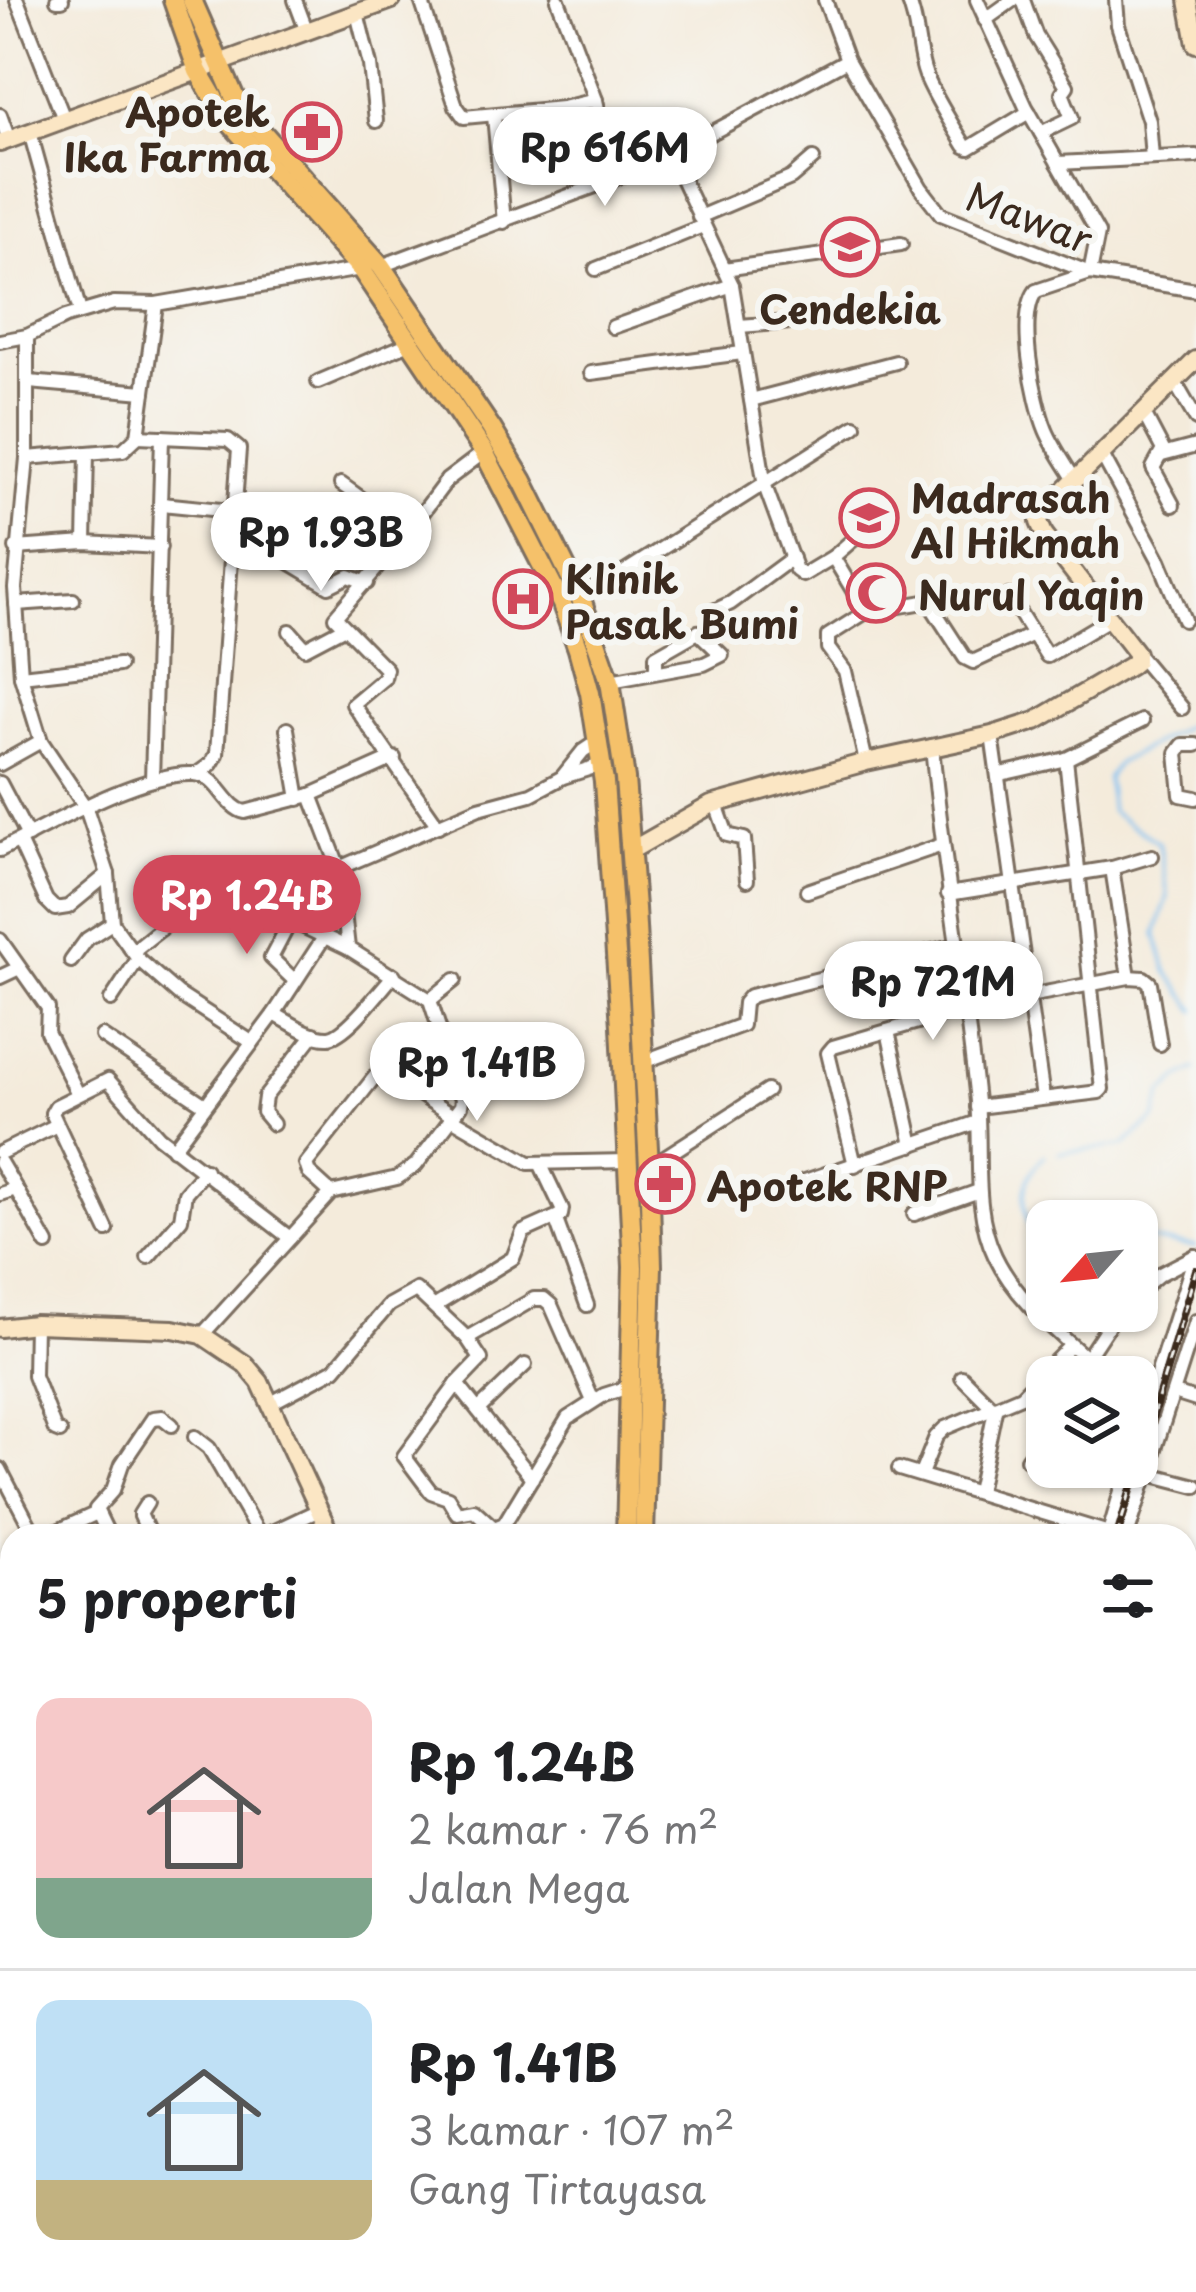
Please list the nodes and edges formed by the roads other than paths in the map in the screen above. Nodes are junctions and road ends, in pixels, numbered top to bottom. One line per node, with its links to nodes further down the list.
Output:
1 (17, 0): 26 (street)
2 (173, 0): 21 (main road)
3 (192, 0): 20 (main road)
4 (295, 0): 17 (street)
5 (392, 0): 15 (street)
6 (421, 0): 25 (street)
7 (558, 0): 22 (street)
8 (825, 0): 19 (street, Mawar)
9 (908, 0): 23 (street)
10 (976, 0): 16 (street)
11 (1013, 0): 16 (street)
12 (1023, 0): 29 (street)
13 (1116, 0): 33 (street)
14 (1187, 0): 18 (street)
15 (357, 13): 17 (street); 27 (street)
16 (985, 20): 23 (street)
17 (307, 32): 20 (street)
18 (1196, 44)
19 (847, 59): 31 (street); 44 (street, Mawar)
20 (218, 64): 21 (street); 39 (main road)
21 (198, 70): 26 (street); 39 (main road)
22 (596, 100): 25 (street); 36 (street)
23 (1029, 112): 29 (street)
24 (0, 115): 30 (street)
25 (494, 116): 38 (street)
26 (64, 119): 28 (street)
27 (376, 121)
28 (30, 132): 30 (street); 48 (street)
29 (1041, 133): 35 (street)
30 (5, 142)
31 (670, 153): 36 (street); 37 (street)
32 (1196, 156): 33 (street)
33 (1152, 158): 35 (street)
34 (813, 159): 37 (street)
35 (1058, 163): 44 (street)
36 (614, 179): 38 (street)
37 (701, 221): 42 (street); 43 (street)
38 (505, 222): 41 (street)
39 (333, 224): 41 (main road)
40 (901, 244): 43 (street)
41 (371, 267): 47 (street); 54 (main road); 92 (main road)
42 (596, 269)
43 (724, 269): 45 (street)
44 (1090, 273): 46 (street, Mawar); 75 (street)
45 (732, 285): 50 (street); 51 (street)
46 (1196, 290)
47 (156, 304): 48 (street); 62 (street)
48 (80, 312): 52 (street)
49 (901, 314): 50 (street)
50 (739, 326): 55 (street)
51 (613, 327)
52 (27, 336): 53 (street); 60 (street)
53 (0, 341)
54 (412, 342): 61 (street); 70 (main road)
55 (742, 352): 58 (street); 63 (street)
56 (896, 362): 63 (street)
57 (1195, 363): 59 (street)
58 (591, 373)
59 (1174, 381): 64 (street); 65 (street)
60 (29, 382): 62 (street); 74 (street)
61 (318, 382)
62 (144, 392): 67 (street)
63 (751, 400): 77 (street)
64 (1143, 412): 72 (street); 73 (street)
65 (1196, 418)
66 (856, 426): 77 (street)
67 (138, 436): 68 (street); 71 (street)
68 (162, 437): 78 (street); 121 (street)
69 (1196, 446): 73 (street)
70 (484, 452): 83 (street); 113 (main road)
71 (87, 453): 74 (street); 84 (street)
72 (1101, 453): 75 (street); 99 (street)
73 (1162, 455): 79 (street)
74 (27, 458): 86 (street)
75 (1075, 480): 98 (street)
76 (341, 484): 83 (street)
77 (765, 486): 89 (street); 92 (street)
78 (161, 504): 80 (street); 85 (street)
79 (1173, 505)
80 (221, 511)
81 (324, 524): 90 (street)
82 (863, 531): 88 (street)
83 (408, 532): 90 (street)
84 (85, 542): 85 (street); 86 (street)
85 (160, 547): 125 (street)
86 (16, 548): 95 (street)
87 (269, 556): 91 (street)
88 (833, 557): 89 (street); 97 (street)
89 (793, 558): 96 (street)
90 (383, 561): 91 (street)
91 (367, 583): 100 (street)
92 (580, 596): 107 (main road)
93 (1009, 596): 102 (street)
94 (73, 601): 95 (street)
95 (16, 604): 106 (street)
96 (712, 612)
97 (866, 612): 102 (street); 118 (street)
98 (1108, 620): 102 (street); 103 (street)
99 (1184, 620)
100 (343, 628): 101 (street); 116 (street)
101 (290, 631)
102 (1031, 635)
103 (1136, 653): 108 (street); 111 (street)
104 (119, 665): 106 (street)
105 (656, 670): 105 (street); 107 (street)
106 (21, 676): 112 (street)
107 (610, 681): 124 (main road)
108 (1182, 708)
109 (1142, 722): 117 (street)
110 (286, 729): 127 (street)
111 (992, 735): 114 (street); 122 (street)
112 (41, 741): 119 (street); 130 (street)
113 (598, 741): 120 (main road); 123 (street)
114 (932, 746): 118 (street); 133 (street)
115 (1196, 746): 128 (street)
116 (394, 758): 127 (street); 131 (street)
117 (1066, 759): 122 (street); 139 (street)
118 (866, 762): 129 (street)
119 (0, 764)
120 (602, 773): 123 (street); 124 (main road); 168 (main road)
121 (197, 774): 125 (street); 127 (street)
122 (1001, 774): 143 (street)
123 (563, 777): 131 (street)
124 (625, 779): 135 (main road)
125 (152, 780): 130 (street)
126 (0, 783): 132 (street)
127 (305, 797): 137 (street)
128 (1196, 798)
129 (716, 804): 135 (street); 141 (street)
130 (86, 808): 132 (street); 140 (street)
131 (438, 826): 137 (street)
132 (23, 838): 134 (street); 140 (street)
133 (942, 845): 144 (street); 145 (street)
134 (0, 850)
135 (630, 851): 167 (main road)
136 (1152, 856): 138 (street)
137 (339, 868): 152 (street)
138 (1112, 868): 139 (street); 158 (street)
139 (1079, 873): 143 (street); 161 (street)
140 (108, 874): 148 (street)
141 (747, 880)
142 (196, 882): 153 (street)
143 (1013, 885): 145 (street); 162 (street)
144 (807, 891)
145 (948, 894): 151 (street)
146 (260, 906): 147 (street)
147 (291, 920): 149 (street); 160 (street)
148 (112, 923): 153 (street); 154 (street)
149 (323, 939): 152 (street); 160 (street)
150 (0, 940): 155 (street)
151 (957, 944): 165 (street); 174 (street)
152 (348, 948): 156 (street)
153 (136, 955): 163 (street); 172 (street)
154 (71, 961)
155 (17, 969): 157 (street); 176 (street)
156 (394, 975): 164 (street); 170 (street)
157 (0, 977)
158 (1129, 977): 161 (street); 173 (street)
159 (455, 980): 164 (street)
160 (295, 981): 166 (street)
161 (1089, 984): 162 (street); 177 (street)
162 (1028, 998): 165 (street); 177 (street)
163 (111, 1000)
164 (430, 1000): 180 (street)
165 (965, 1009): 169 (street); 179 (street)
166 (274, 1014): 170 (street); 172 (street)
167 (643, 1025): 168 (main road); 174 (main road)
168 (621, 1026): 187 (main road)
169 (888, 1031): 184 (street); 190 (street)
170 (314, 1034): 182 (street)
171 (103, 1036): 178 (street)
172 (250, 1041): 178 (street)
173 (1160, 1044)
174 (645, 1061): 191 (main road)
175 (767, 1091): 191 (street)
176 (78, 1094): 183 (street); 185 (street)
177 (1043, 1098): 179 (street)
178 (205, 1105): 185 (street)
179 (977, 1107): 181 (street)
180 (450, 1116): 189 (street); 196 (street); 196 (street)
181 (978, 1122): 184 (street); 195 (street)
182 (273, 1124)
183 (57, 1125): 186 (street); 200 (street)
184 (914, 1145): 190 (street)
185 (173, 1149): 192 (street)
186 (0, 1153)
187 (628, 1161): 189 (street); 204 (main road)
188 (0, 1162): 194 (street)
189 (541, 1165): 199 (street)
190 (855, 1165): 193 (street)
191 (649, 1167): 204 (main road)
192 (205, 1170): 201 (street); 203 (street)
193 (802, 1182)
194 (16, 1189): 197 (street); 202 (street)
195 (980, 1191): 198 (street); 213 (street)
196 (331, 1193): 201 (street)
197 (0, 1195)
198 (914, 1214)
199 (556, 1220): 206 (street); 207 (street)
200 (107, 1230)
201 (290, 1238): 211 (street)
202 (47, 1244)
203 (148, 1257)
204 (642, 1266): 219 (main road); 252 (main road)
205 (1158, 1275): 215 (street)
206 (587, 1305)
207 (435, 1306): 212 (street); 223 (street)
208 (35, 1324): 209 (street); 211 (street); 227 (street)
209 (0, 1328)
210 (1195, 1329): 220 (street)
211 (202, 1335): 223 (street)
212 (467, 1338): 218 (street); 222 (street)
213 (1071, 1345): 214 (street); 225 (street)
214 (1085, 1356)
215 (1158, 1361)
216 (525, 1365): 224 (street)
217 (962, 1378): 225 (street)
218 (457, 1384): 224 (street); 249 (street)
219 (632, 1386): 222 (street); 251 (main road)
220 (1174, 1393): 221 (street); 229 (street)
221 (1196, 1400)
222 (593, 1401): 234 (street)
223 (271, 1403): 240 (street)
224 (478, 1410): 234 (street)
225 (995, 1410): 232 (street); 238 (street)
226 (172, 1425): 241 (street)
227 (60, 1432)
228 (195, 1437): 246 (street)
229 (1158, 1439)
230 (0, 1469): 242 (street)
231 (899, 1469): 232 (street)
232 (921, 1474): 238 (street)
233 (1158, 1476): 235 (street)
234 (532, 1478): 250 (street)
235 (1196, 1486)
236 (1120, 1488): 254 (street)
237 (1141, 1488): 255 (street)
238 (978, 1492): 253 (street)
239 (147, 1503): 245 (street)
240 (319, 1510): 247 (street); 248 (street)
241 (97, 1513): 243 (street); 244 (street)
242 (29, 1524)
243 (73, 1524)
244 (103, 1524)
245 (145, 1524)
246 (255, 1524)
247 (288, 1524)
248 (326, 1524)
249 (490, 1524)
250 (504, 1524)
251 (626, 1524)
252 (644, 1524)
253 (1077, 1524)
254 (1111, 1524)
255 (1131, 1524)

